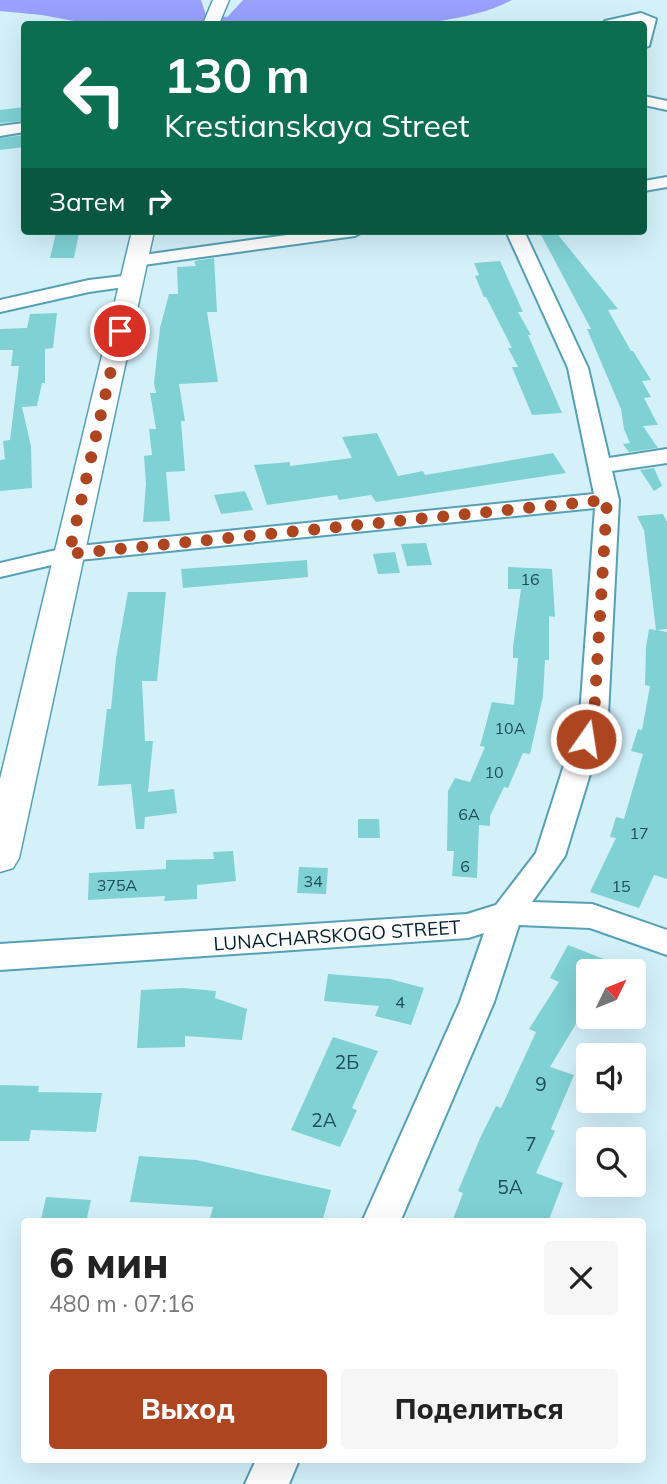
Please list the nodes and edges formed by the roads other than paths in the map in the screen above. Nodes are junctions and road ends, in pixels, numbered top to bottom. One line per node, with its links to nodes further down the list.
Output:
1 (623, 21): 2 (street)
2 (647, 29)
3 (647, 101): 4 (street)
4 (667, 106)
5 (21, 128): 6 (street)
6 (0, 131)
7 (667, 182): 8 (street)
8 (647, 185)
9 (142, 235): 12 (main road)
10 (333, 235): 12 (street)
11 (517, 235): 15 (street)
12 (134, 271): 13 (street); 17 (main road)
13 (0, 306)
14 (667, 456): 15 (street)
15 (600, 466): 16 (street)
16 (607, 500): 17 (street); 20 (street)
17 (69, 554): 18 (street); 19 (main road)
18 (0, 570)
19 (0, 858)
20 (507, 913): 21 (street, LUNACHARSKOGO STREET); 22 (street, LUNACHARSKOGO STREET); 23 (street)
21 (667, 943)
22 (0, 957)
23 (383, 1218)
24 (277, 1463): 25 (street)
25 (267, 1484)

